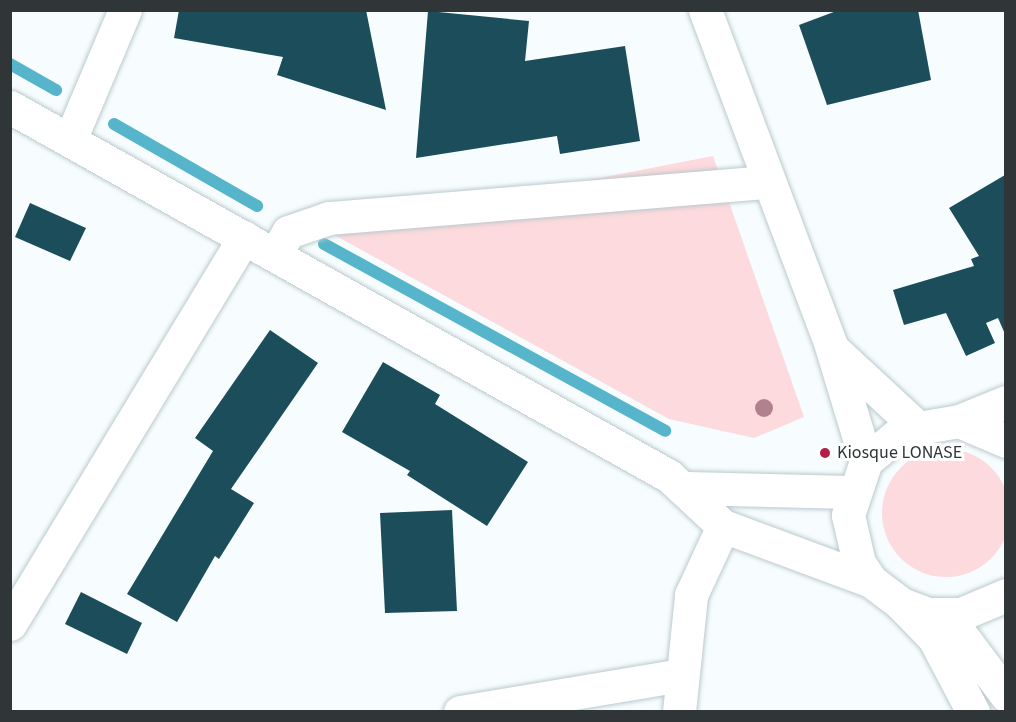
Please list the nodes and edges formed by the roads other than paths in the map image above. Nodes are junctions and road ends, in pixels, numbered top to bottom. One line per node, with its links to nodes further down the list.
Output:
1 (125, 10): 4 (street)
2 (705, 10): 5 (street)
3 (10, 106): 4 (street)
4 (70, 140): 6 (street)
5 (767, 182): 7 (street); 8 (street)
6 (244, 237): 7 (street); 21 (street)
7 (276, 253): 14 (street)
8 (831, 346): 11 (street); 13 (street)
9 (1005, 402): 10 (street)
10 (959, 421): 11 (street); 12 (street)
11 (915, 425): 13 (street)
12 (1005, 441)
13 (866, 461): 15 (street)
14 (685, 488): 15 (street); 16 (street)
15 (852, 492): 17 (street)
16 (723, 526): 17 (street); 22 (street)
17 (871, 580): 19 (street)
18 (1005, 595): 20 (street)
19 (901, 604): 20 (street); 26 (street)
20 (946, 615): 23 (street)
21 (10, 624)
22 (680, 675): 24 (street); 25 (street)
23 (1005, 695)
24 (460, 711)
25 (678, 711)
26 (973, 711)

